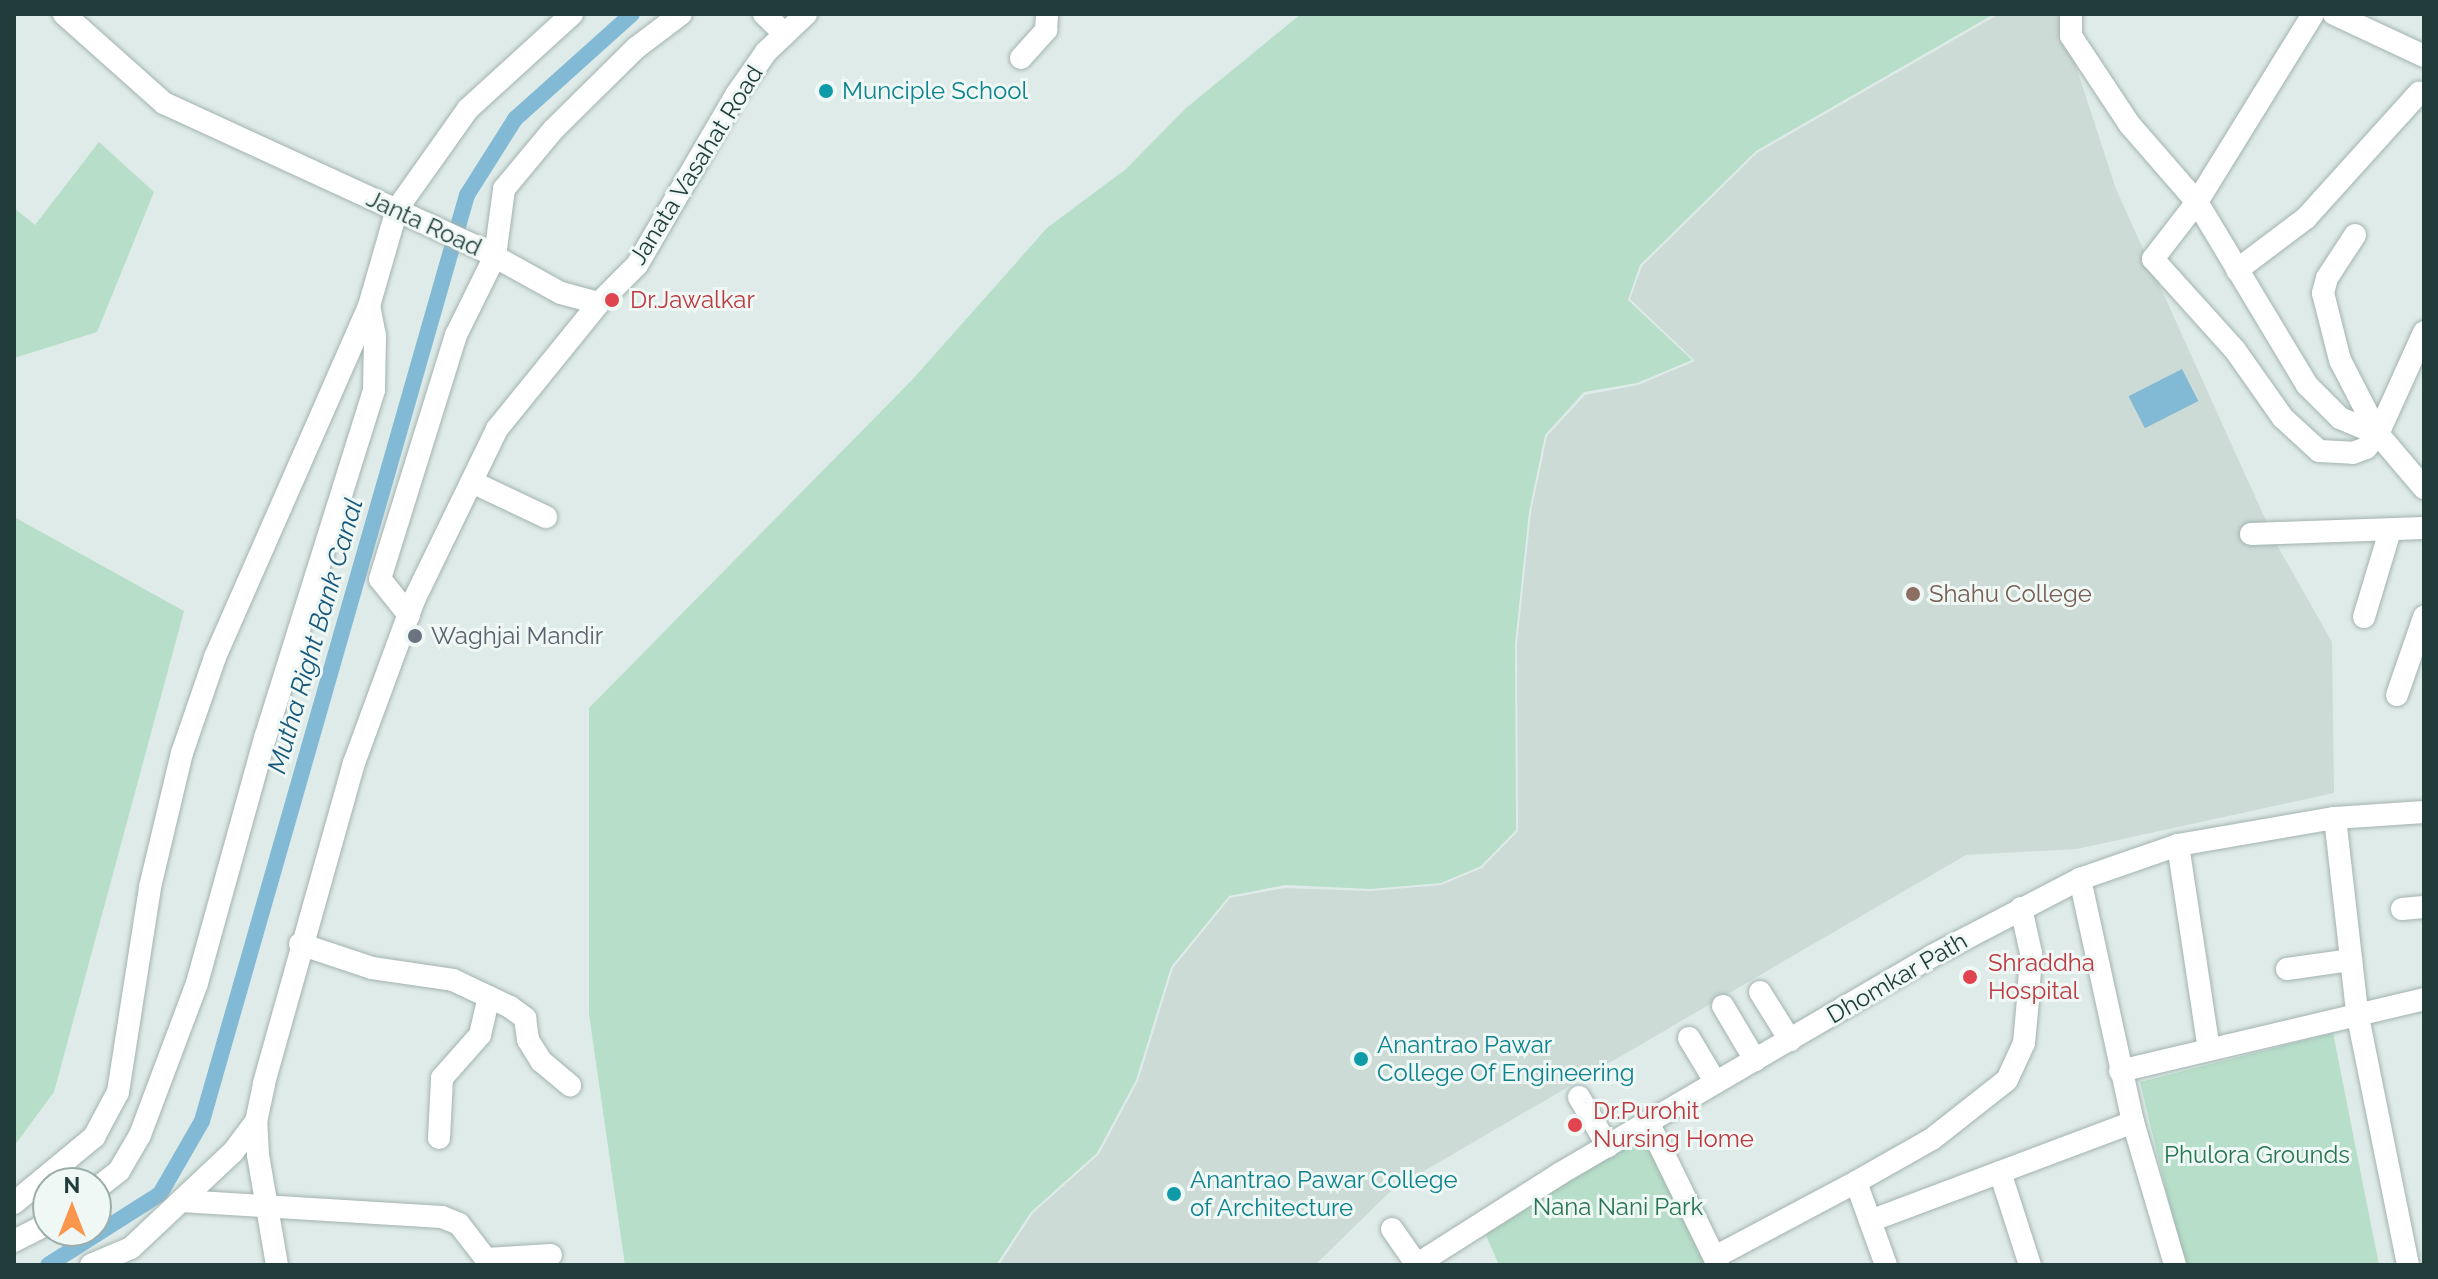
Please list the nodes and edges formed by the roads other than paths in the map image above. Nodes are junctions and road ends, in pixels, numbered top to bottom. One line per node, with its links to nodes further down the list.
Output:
1 (64, 14): 15 (street, Janta Road)
2 (572, 14): 15 (street)
3 (681, 14): 17 (street)
4 (764, 14): 10 (street)
5 (806, 14): 10 (street, Janata Vasahat Road)
6 (1047, 14): 12 (street)
7 (2071, 14): 14 (street)
8 (2313, 14): 14 (street)
9 (2334, 14): 11 (street)
10 (785, 34): 19 (street, Janata Vasahat Road)
11 (2424, 56)
12 (1021, 58)
13 (2419, 93): 18 (street)
14 (2197, 202): 18 (street); 22 (street)
15 (403, 212): 17 (street, Janta Road); 20 (street)
16 (2355, 235): 22 (street)
17 (489, 253): 19 (street); 29 (street, Janta Road)
18 (2237, 270): 22 (street)
19 (599, 303): 23 (street, Janata Vasahat Road)
20 (369, 306): 60 (street); 63 (street)
21 (2424, 332): 22 (street)
22 (2378, 434): 24 (street)
23 (472, 482): 25 (street); 29 (street, Janata Vasahat Road)
24 (2424, 488)
25 (546, 517)
26 (2424, 528): 27 (street)
27 (2390, 531): 28 (street); 30 (street)
28 (2251, 534)
29 (409, 615): 38 (street, Janata Vasahat Road)
30 (2364, 617)
31 (2424, 617): 32 (street)
32 (2397, 695)
33 (2424, 812): 34 (street, Dhomkar Path)
34 (2335, 818): 35 (street, Dhomkar Path); 39 (street)
35 (2178, 845): 36 (street, Dhomkar Path); 48 (street)
36 (2080, 879): 37 (street, Dhomkar Path); 50 (street)
37 (2021, 908): 47 (street, Dhomkar Path); 61 (street)
38 (300, 944): 42 (street); 54 (street, Janata Vasahat Road)
39 (2351, 960): 40 (street); 45 (street)
40 (2287, 969)
41 (1760, 992): 47 (street)
42 (489, 997): 52 (street); 57 (street)
43 (2424, 999): 45 (street)
44 (1723, 1006): 49 (street)
45 (2357, 1012): 48 (street); 77 (street)
46 (1689, 1038): 51 (street)
47 (1790, 1040): 49 (street, Dhomkar Path)
48 (2209, 1049): 50 (street)
49 (1755, 1060): 51 (street, Dhomkar Path)
50 (2120, 1071): 56 (street)
51 (1716, 1083): 55 (street, Dhomkar Path)
52 (570, 1085)
53 (1579, 1097): 58 (street)
54 (256, 1122): 62 (street); 64 (street)
55 (1648, 1122): 58 (street, Dhomkar Path); 70 (street)
56 (2133, 1122): 59 (street); 76 (street)
57 (439, 1138)
58 (1608, 1146): 73 (street, Dhomkar Path)
59 (2000, 1172): 65 (street); 75 (street)
60 (112, 1176)
61 (1856, 1182): 65 (street); 70 (street)
62 (181, 1201): 64 (street); 71 (street)
63 (14, 1203)
64 (267, 1206): 69 (street); 72 (street)
65 (1870, 1221): 74 (street)
66 (1392, 1229): 73 (street)
67 (32, 1232): 68 (street)
68 (14, 1241)
69 (551, 1255)
70 (1717, 1261)
71 (101, 1263)
72 (277, 1265)
73 (1417, 1265)
74 (1886, 1265)
75 (2030, 1265)
76 (2175, 1265)
77 (2408, 1265)

